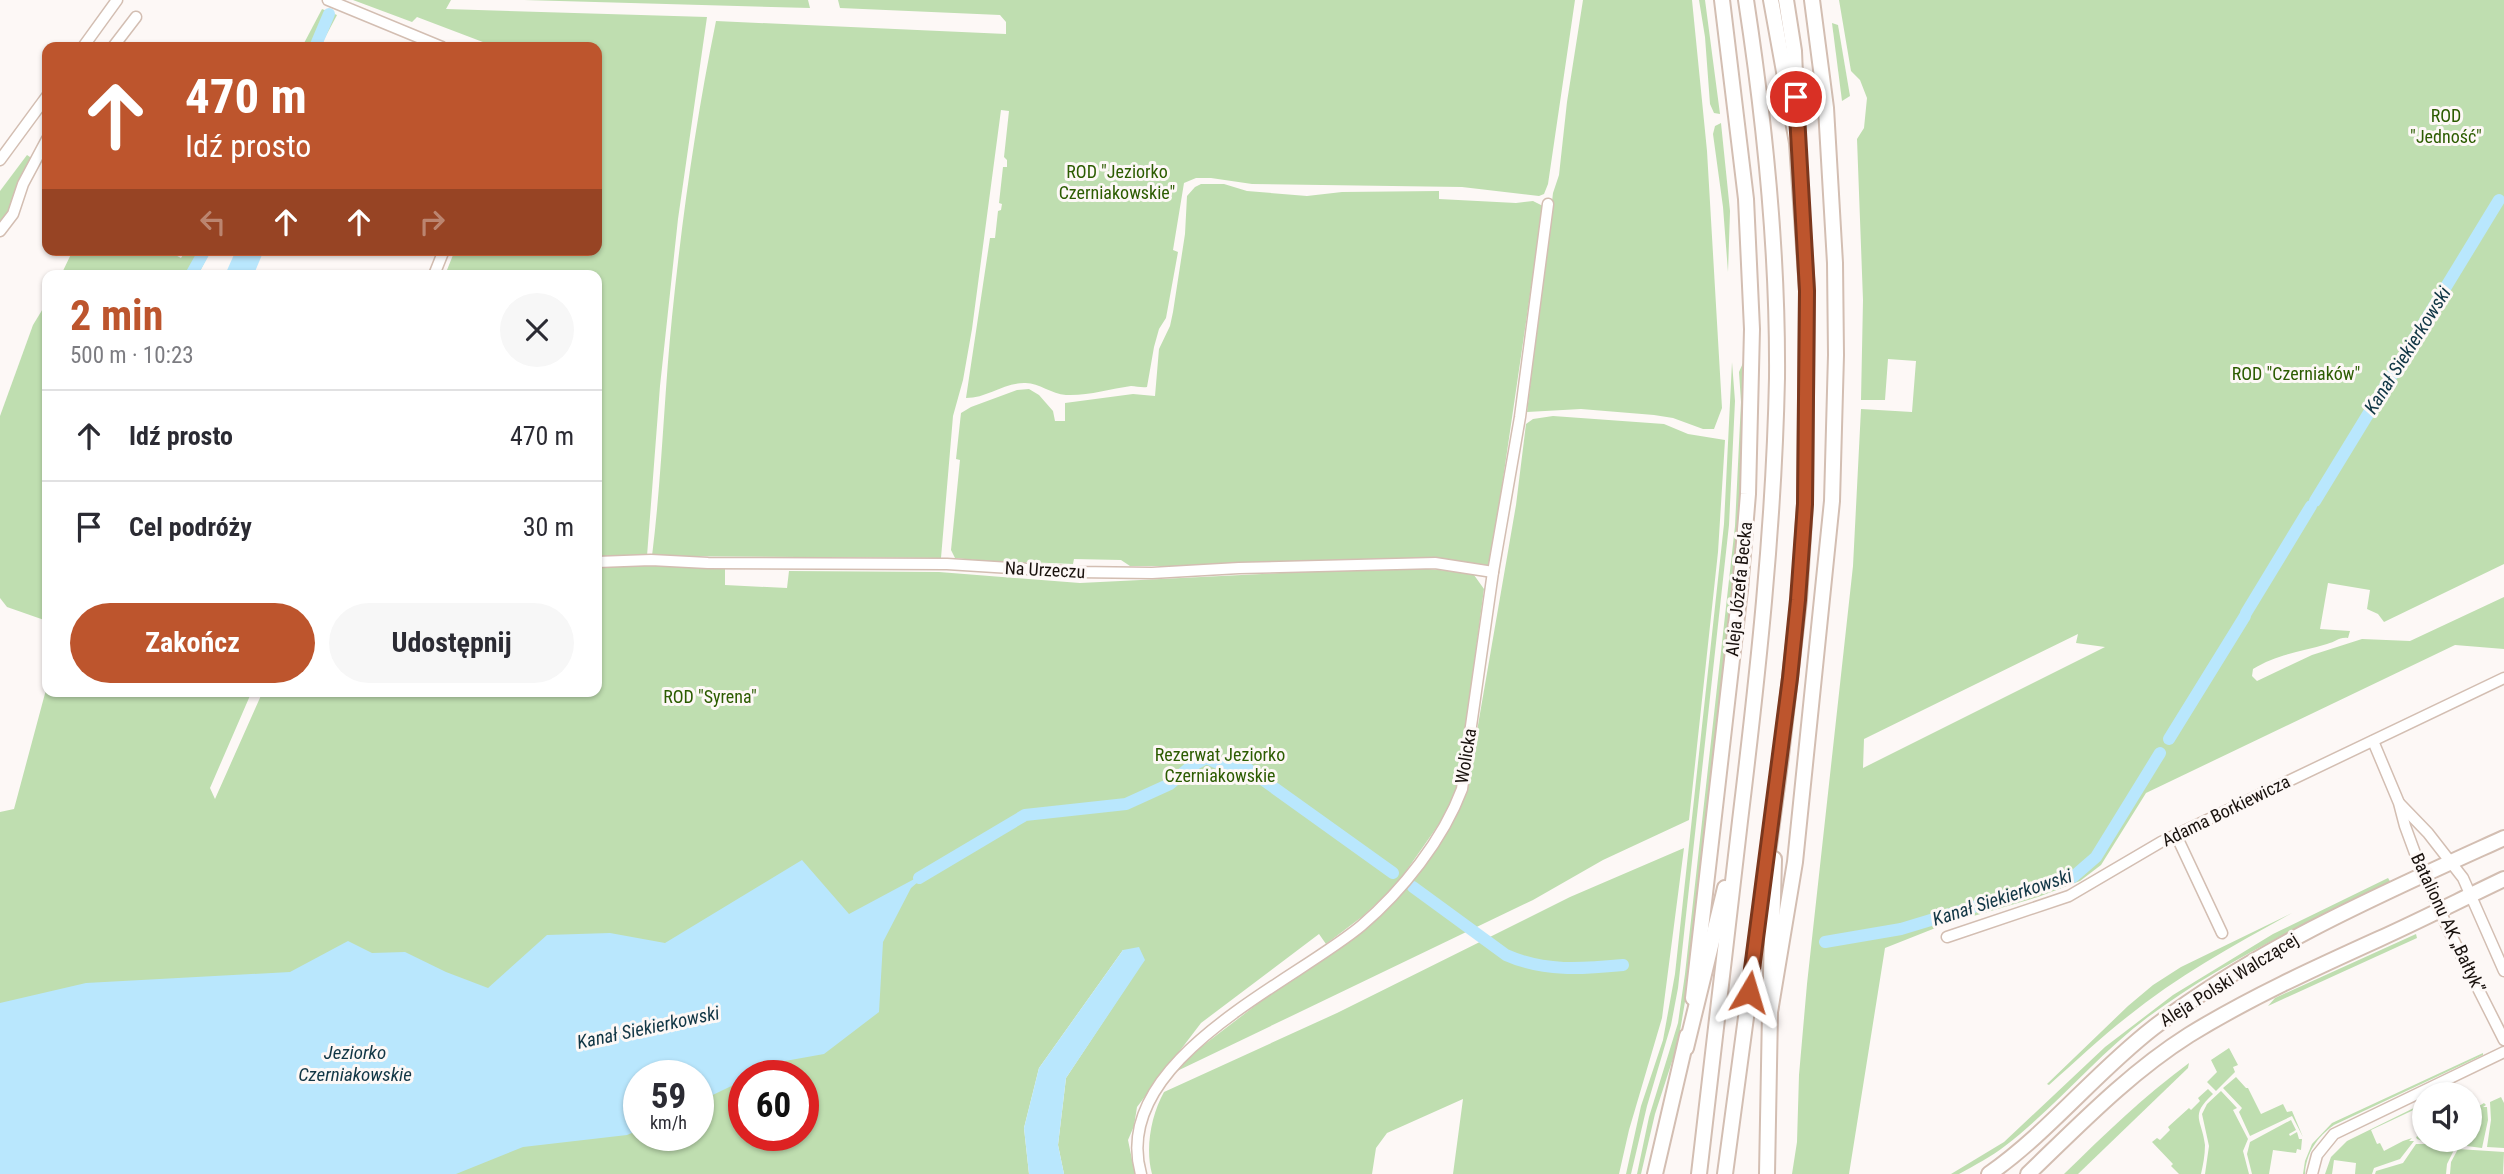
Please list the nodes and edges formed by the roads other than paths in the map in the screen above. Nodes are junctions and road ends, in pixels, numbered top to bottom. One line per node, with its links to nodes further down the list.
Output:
1 (117, 0): 9 (street)
2 (328, 0): 11 (street)
3 (1722, 0): 37 (main road, Aleja Józefa Becka)
4 (1746, 0): 24 (main road, Aleja Józefa Becka)
5 (1771, 0): 13 (main road)
6 (1786, 0): 13 (main road)
7 (1812, 0): 35 (main road)
8 (136, 17): 10 (street)
9 (87, 42)
10 (118, 42)
11 (430, 42)
12 (42, 103): 15 (street)
13 (1797, 143): 23 (main road)
14 (42, 148): 17 (street)
15 (0, 160)
16 (1548, 204): 19 (street, Wolicka)
17 (0, 231)
18 (602, 562): 19 (street, Na Urzeczu)
19 (1493, 572): 39 (street, Wolicka)
20 (2504, 678): 21 (street, Adama Borkiewicza)
21 (2373, 741): 22 (street, Batalionu AK „Bałtyk”); 25 (street, Adama Borkiewicza)
22 (2399, 803): 27 (street, Batalionu AK „Bałtyk”); 28 (street, Batalionu AK „Bałtyk”)
23 (1773, 815): 35 (main road); 42 (main road)
24 (1738, 835): 37 (main road); 41 (main road, Aleja Józefa Becka)
25 (2176, 835): 32 (street); 33 (street, Adama Borkiewicza)
26 (2504, 838): 27 (main road, Aleja Polski Walczącej)
27 (2451, 862): 28 (main road, Aleja Polski Walczącej); 30 (street, Batalionu AK „Bałtyk”)
28 (2424, 874): 31 (street, Batalionu AK „Bałtyk”); 44 (main road, Aleja Polski Walczącej)
29 (2504, 879): 30 (main road, Aleja Polski Walczącej)
30 (2471, 896): 31 (main road, Aleja Polski Walczącej); 34 (street, Batalionu AK „Bałtyk”)
31 (2441, 909): 36 (street, Batalionu AK „Bałtyk”); 45 (main road, Aleja Polski Walczącej)
32 (2222, 933)
33 (1947, 937)
34 (2504, 971)
35 (1770, 1012): 43 (main road)
36 (2504, 1040)
37 (1686, 1048): 40 (main road, Aleja Józefa Becka)
38 (2504, 1052): 46 (street)
39 (1141, 1174)
40 (1655, 1174)
41 (1699, 1174)
42 (1725, 1174)
43 (1767, 1174)
44 (1989, 1174)
45 (2028, 1174)
46 (2312, 1174)

